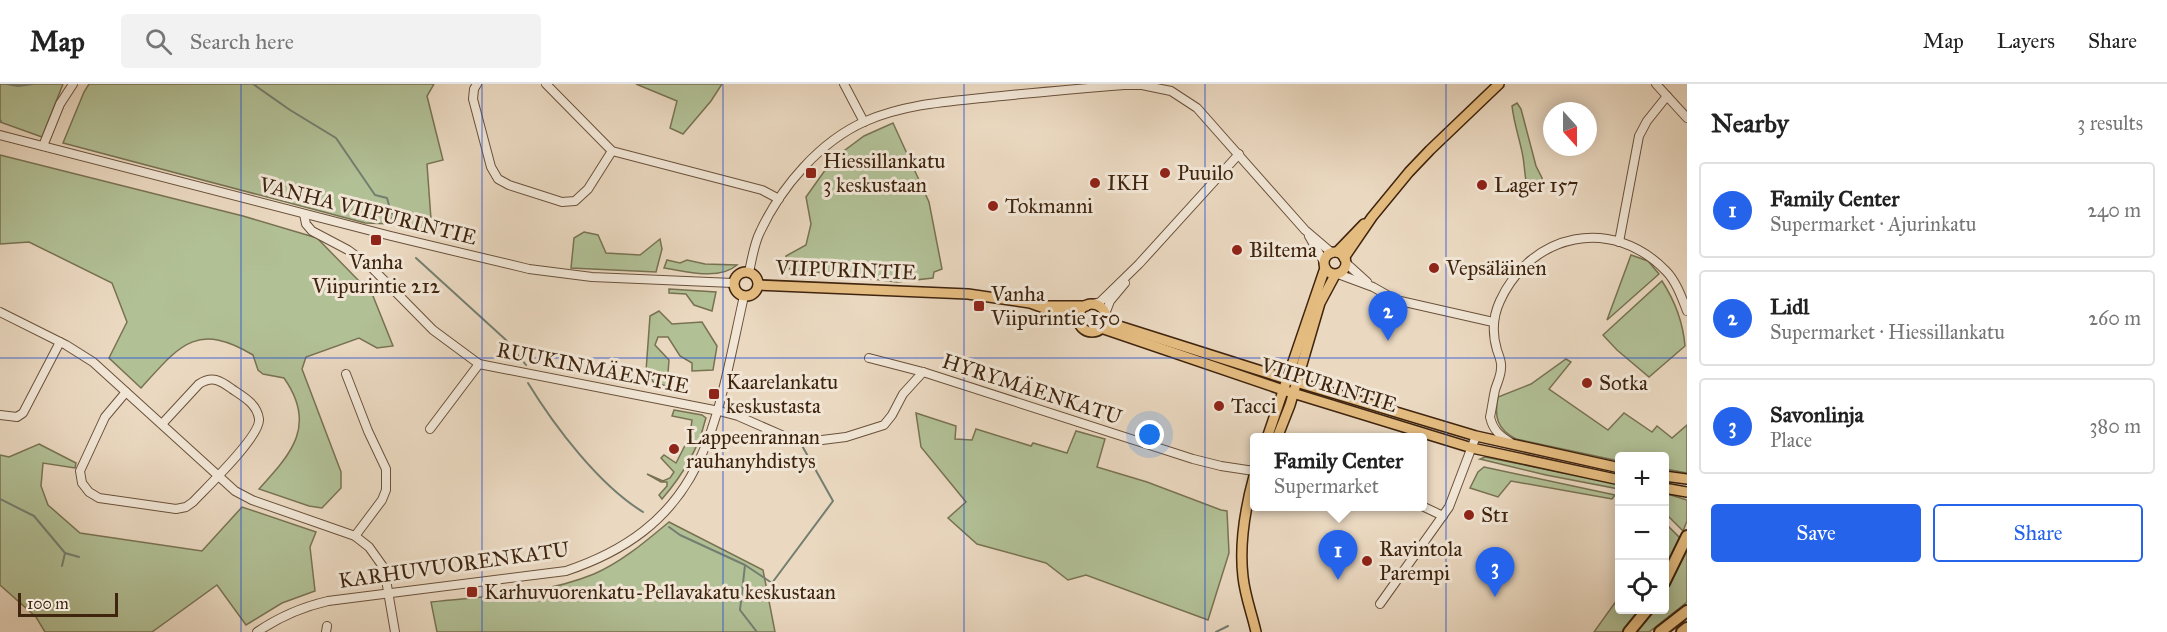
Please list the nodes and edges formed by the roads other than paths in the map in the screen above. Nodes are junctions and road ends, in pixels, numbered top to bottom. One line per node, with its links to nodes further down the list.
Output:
1 (73, 84): 12 (street)
2 (477, 84): 13 (street)
3 (546, 84): 13 (street)
4 (844, 84): 10 (street)
5 (1499, 84): 19 (main road)
6 (1656, 84): 8 (street)
7 (1172, 88): 10 (street); 14 (street)
8 (1667, 96): 9 (street); 18 (street)
9 (1687, 118)
10 (864, 122): 15 (street)
11 (0, 135): 12 (street, VANHA VIIPURINTIE)
12 (43, 146): 16 (street, VANHA VIIPURINTIE)
13 (612, 151): 15 (street)
14 (1239, 154): 17 (street); 20 (street)
15 (779, 199): 22 (street)
16 (304, 214): 24 (street, VANHA VIIPURINTIE); 38 (street, RUUKINMÄENTIE)
17 (1305, 230): 19 (street); 21 (street)
18 (1619, 242): 30 (street); 34 (street)
19 (1340, 256): 21 (main road); 23 (main road); 26 (street)
20 (1139, 264): 28 (street); 32 (street)
21 (1324, 265): 23 (main road); 41 (main road)
22 (749, 272): 24 (main road); 25 (main road)
23 (1337, 274): 26 (street); 41 (main road)
24 (734, 284): 27 (main road)
25 (759, 285): 27 (main road); 29 (main road, VIIPURINTIE)
26 (1373, 287): 34 (street)
27 (744, 296): 45 (street, KARHUVUORENKATU)
28 (1090, 305): 29 (main road, VIIPURINTIE); 32 (main road); 33 (main road)
29 (1040, 306): 33 (main road, VIIPURINTIE)
30 (1687, 311)
31 (0, 312): 36 (street)
32 (1105, 315): 35 (main road); 41 (main road, VIIPURINTIE)
33 (1078, 320): 35 (main road)
34 (1493, 322): 54 (street)
35 (1101, 328): 42 (main road, VIIPURINTIE)
36 (60, 342): 43 (street); 46 (street)
37 (869, 358): 39 (street, HYRYMÄENKATU)
38 (479, 364): 45 (street, RUUKINMÄENTIE); 48 (street)
39 (923, 372): 45 (street, RUUKINMÄENTIE); 57 (street, HYRYMÄENKATU)
40 (346, 374): 69 (street)
41 (1292, 381): 42 (main road); 44 (main road); 53 (main road, VIIPURINTIE)
42 (1283, 390): 44 (main road, VIIPURINTIE); 49 (main road)
43 (126, 392): 47 (street); 58 (street)
44 (1293, 393): 50 (main road); 51 (main road, VIIPURINTIE)
45 (719, 411): 72 (street, KARHUVUORENKATU)
46 (0, 415)
47 (162, 424): 58 (street); 58 (street)
48 (430, 429)
49 (1269, 433)
50 (1279, 433)
51 (1423, 433)
52 (1427, 434): 55 (main road, VIIPURINTIE)
53 (1476, 436): 54 (main road, VIIPURINTIE); 55 (street)
54 (1513, 445): 56 (main road, VIIPURINTIE)
55 (1472, 448): 60 (main road, VIIPURINTIE); 67 (street)
56 (1615, 467)
57 (1250, 472)
58 (218, 476): 69 (street)
59 (1669, 477): 61 (main road)
60 (1615, 479)
61 (1687, 479)
62 (1669, 489): 63 (main road)
63 (1687, 492)
64 (1250, 494): 68 (main road)
65 (1427, 508): 67 (street)
66 (1250, 509): 68 (main road)
67 (1443, 516): 73 (street)
68 (1244, 526): 79 (main road)
69 (355, 536): 72 (street)
70 (1687, 536): 71 (highway)
71 (1669, 574)
72 (388, 595): 77 (street, KARHUVUORENKATU); 78 (street)
73 (1380, 604)
74 (1687, 611): 81 (highway)
75 (1643, 614): 80 (highway)
76 (1687, 628): 82 (highway)
77 (258, 632)
78 (395, 632)
79 (1256, 632)
80 (1629, 632)
81 (1660, 632)
82 (1682, 632)

